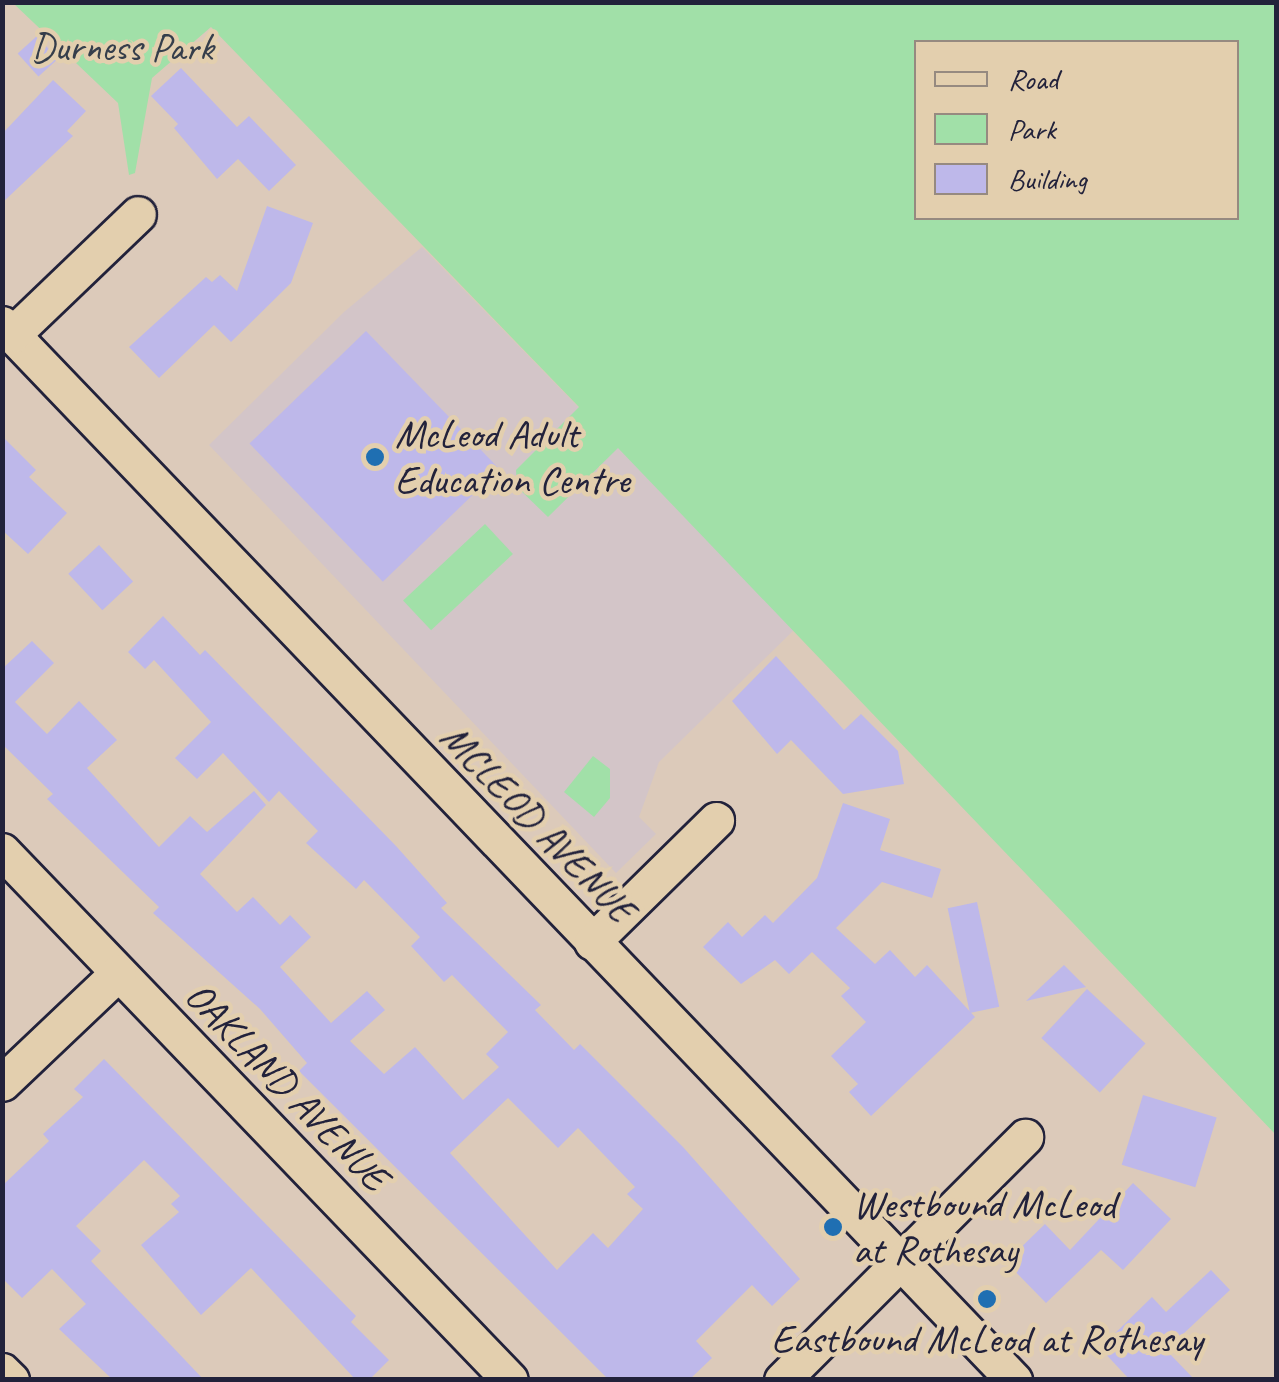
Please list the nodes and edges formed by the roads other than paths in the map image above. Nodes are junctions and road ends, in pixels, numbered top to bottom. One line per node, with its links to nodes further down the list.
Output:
1 (138, 214): 2 (street)
2 (8, 329): 5 (street, MCLEOD AVENUE)
3 (716, 820): 5 (street)
4 (2, 851): 6 (street, OAKLAND AVENUE)
5 (592, 942): 9 (street, MCLEOD AVENUE)
6 (118, 973): 7 (street); 12 (street, OAKLAND AVENUE)
7 (2, 1083)
8 (1025, 1136): 9 (street)
9 (902, 1263): 13 (street); 14 (street, MCLEOD AVENUE)
10 (2, 1371): 11 (street)
11 (11, 1380)
12 (510, 1380)
13 (782, 1380)
14 (1014, 1380)

